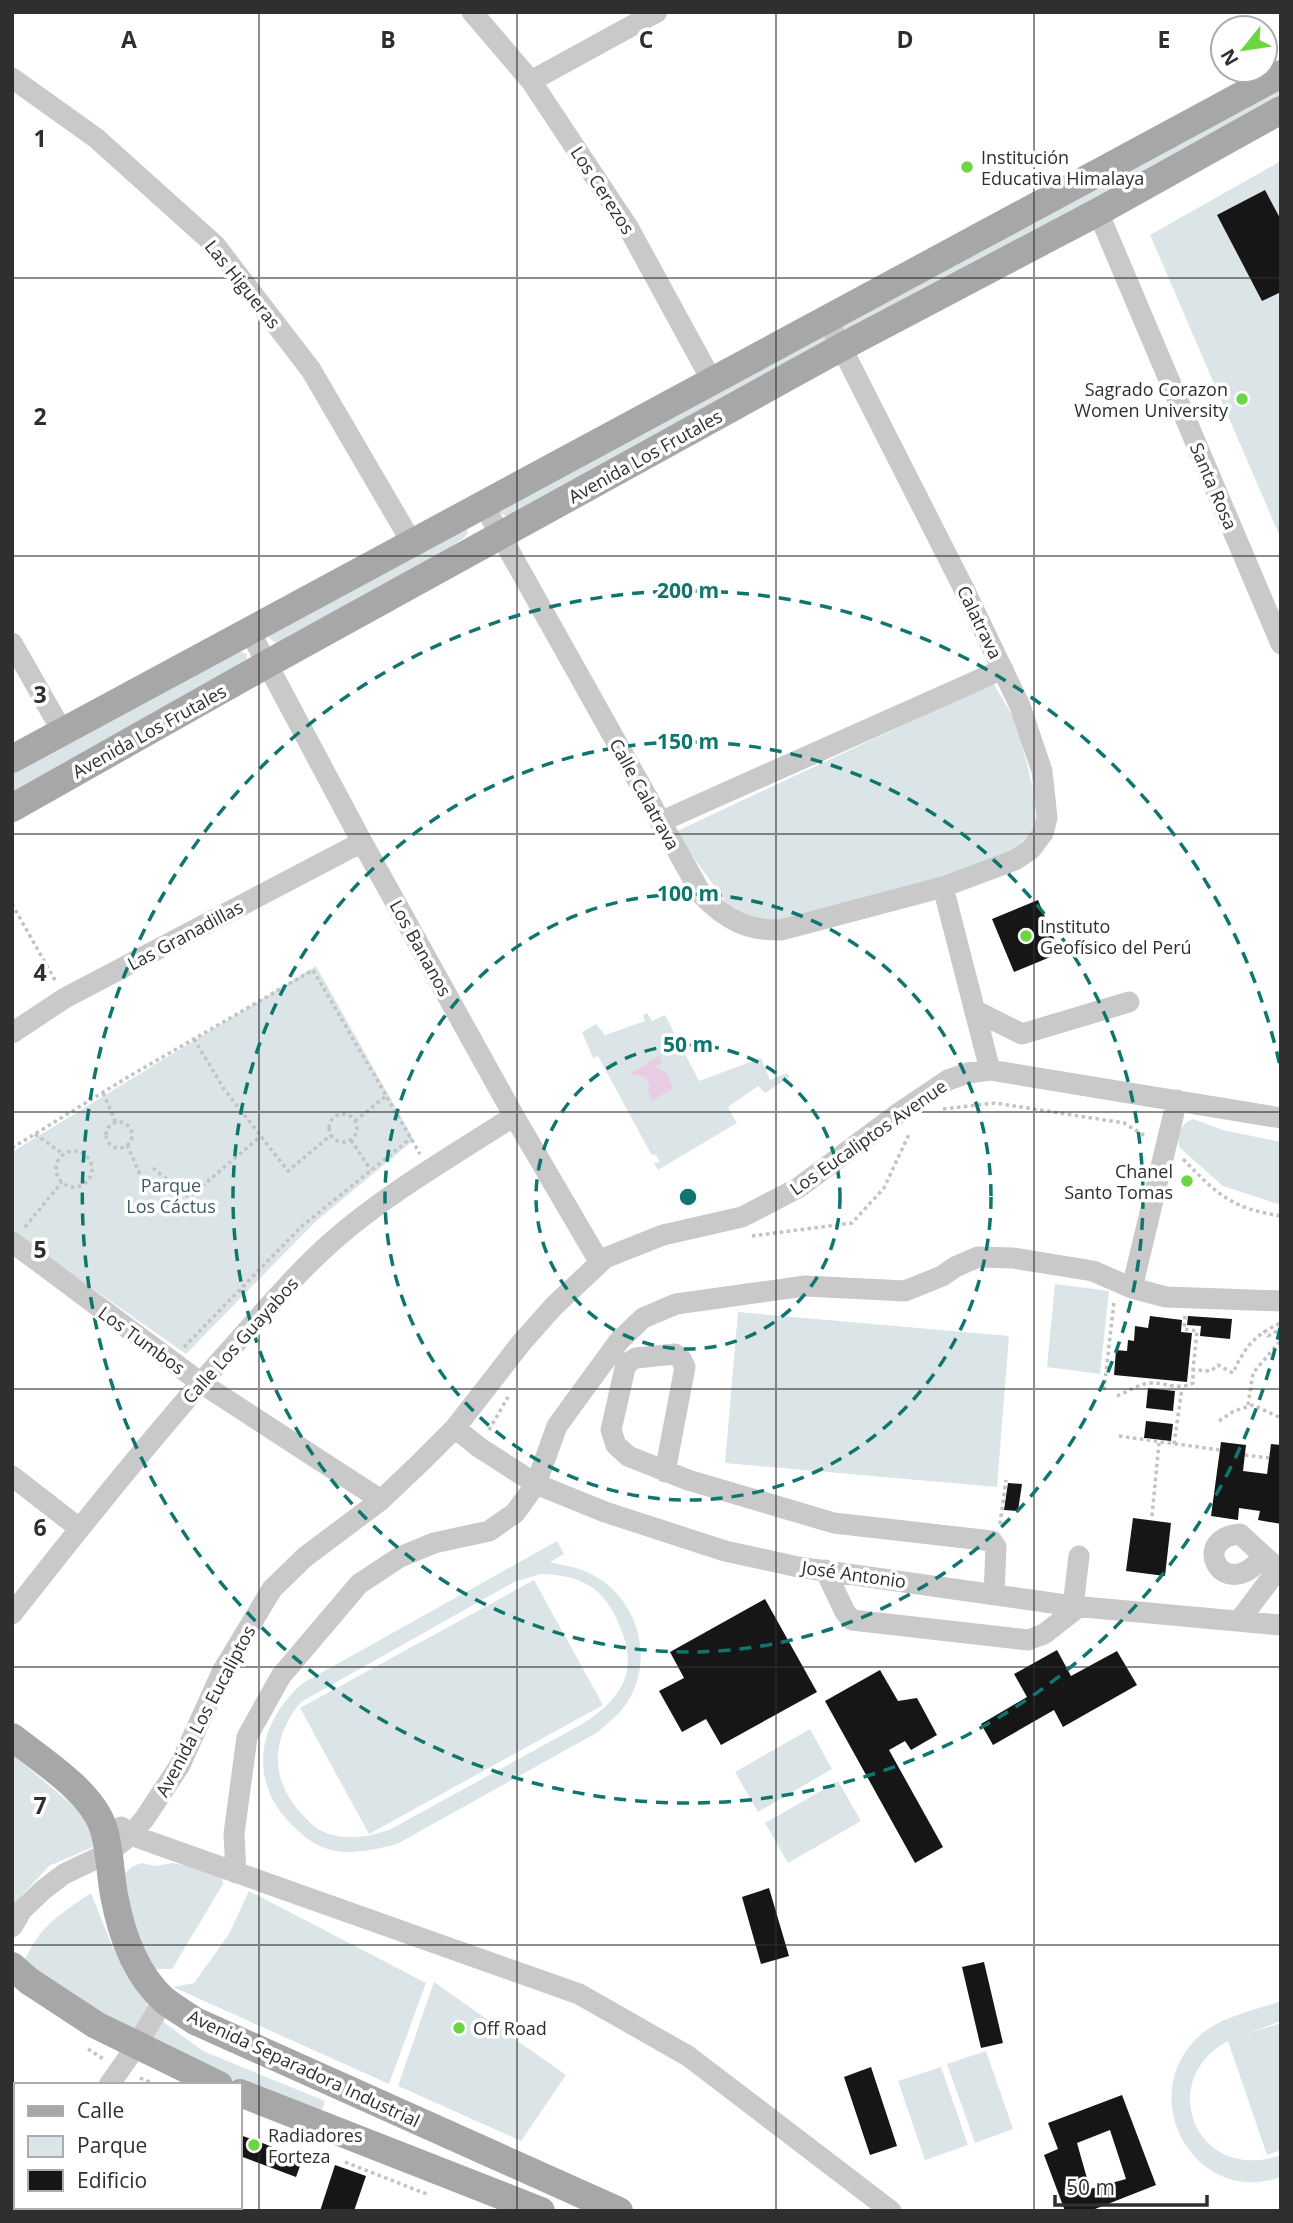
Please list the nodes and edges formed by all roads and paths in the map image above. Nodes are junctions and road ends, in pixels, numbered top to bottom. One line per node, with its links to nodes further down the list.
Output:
1 (472, 12): 5 (street, Los Cerezos)
2 (657, 12): 5 (street)
3 (1281, 74): 8 (main road, Avenida Los Frutales)
4 (12, 78): 13 (street, Las Higueras)
5 (531, 81): 10 (street, Los Cerezos)
6 (1281, 110): 7 (main road, Avenida Los Frutales)
7 (1098, 212): 9 (main road, Avenida Los Frutales); 16 (street, Santa Rosa)
8 (827, 319): 9 (street, Calatrava); 10 (main road, Avenida Los Frutales)
9 (840, 348): 12 (main road, Avenida Los Frutales); 18 (street, Calatrava)
10 (712, 381): 11 (main road, Avenida Los Frutales)
11 (483, 504): 12 (street, Calle Calatrava); 13 (main road, Avenida Los Frutales)
12 (500, 536): 17 (main road, Avenida Los Frutales); 22 (street, Calle Calatrava)
13 (412, 542): 14 (main road, Avenida Los Frutales)
14 (249, 630): 17 (street, Los Bananos); 19 (main road, Avenida Los Frutales)
15 (12, 643): 19 (street)
16 (1281, 644)
17 (267, 664): 21 (main road, Avenida Los Frutales); 23 (street, Los Bananos)
18 (1003, 668): 22 (street); 24 (street, Calatrava)
19 (62, 731): 20 (main road, Avenida Los Frutales)
20 (12, 759)
21 (12, 808)
22 (660, 822): 24 (street, Calle Calatrava)
23 (362, 842): 26 (street, Las Granadillas); 36 (street, Los Bananos)
24 (943, 887): 28 (street)
25 (12, 904): 26 (path)
26 (65, 998): 29 (street, Las Granadillas)
27 (1129, 1002): 28 (street)
28 (975, 1011): 31 (street)
29 (12, 1033)
30 (194, 1038): 32 (path); 33 (path); 43 (path)
31 (990, 1070): 34 (street, Los Eucaliptos Avenue); 58 (street, Los Eucaliptos Avenue)
32 (103, 1092): 40 (path); 41 (path)
33 (386, 1095): 38 (path); 44 (path)
34 (1177, 1100): 37 (street, Los Eucaliptos Avenue); 48 (street)
35 (941, 1109): 48 (path)
36 (514, 1116): 52 (street, Calle Los Guayabos); 58 (street, Los Bananos)
37 (1281, 1118)
38 (355, 1121): 42 (path); 45 (path)
39 (914, 1122): 56 (path)
40 (116, 1123): 46 (path); 46 (path)
41 (35, 1134): 47 (path); 49 (path)
42 (331, 1135): 43 (path); 45 (path)
43 (261, 1136): 50 (path)
44 (411, 1138): 51 (path); 52 (path)
45 (351, 1140): 51 (path)
46 (127, 1145): 53 (path)
47 (12, 1148)
48 (1166, 1148): 55 (path); 59 (street)
49 (63, 1154): 54 (path); 54 (path)
50 (153, 1168)
51 (371, 1170): 66 (path)
52 (430, 1170): 68 (street, Calle Los Guayabos)
53 (143, 1181)
54 (62, 1182): 57 (path)
55 (1281, 1216)
56 (748, 1237)
57 (15, 1239): 68 (street, Los Tumbos)
58 (600, 1263): 76 (street, Los Eucaliptos Avenue)
59 (1128, 1296): 60 (street); 70 (path); 87 (street)
60 (1281, 1301)
61 (1173, 1313): 67 (path)
62 (1281, 1323): 64 (path)
63 (1281, 1329): 64 (path)
64 (1264, 1330): 67 (path)
65 (1281, 1340): 73 (path)
66 (178, 1353)
67 (1193, 1370): 69 (path)
68 (201, 1383): 88 (street, Los Tumbos); 90 (street, Calle Los Guayabos)
69 (1182, 1388): 72 (path); 79 (path)
70 (1104, 1390)
71 (511, 1391): 80 (path)
72 (1117, 1396)
73 (1248, 1405): 74 (path); 75 (path)
74 (1281, 1418)
75 (1219, 1421)
76 (455, 1428): 80 (street, José Antonio); 88 (street, Avenida Los Eucaliptos)
77 (1119, 1436): 78 (path)
78 (1159, 1443): 79 (path); 89 (path)
79 (1174, 1445): 81 (path)
80 (480, 1448): 87 (street, José Antonio)
81 (1220, 1450)
82 (1245, 1455): 83 (path)
83 (1269, 1458)
84 (665, 1472): 84 (street); 91 (street)
85 (12, 1476): 90 (street)
86 (1006, 1480): 91 (path)
87 (536, 1484): 95 (street, José Antonio); 105 (street)
88 (381, 1500): 103 (street, Avenida Los Eucaliptos)
89 (1152, 1516)
90 (79, 1528): 98 (street, Calle Los Guayabos)
91 (992, 1541): 96 (street)
92 (1079, 1556): 97 (street)
93 (1255, 1564): 94 (street)
94 (1279, 1567): 99 (street)
95 (825, 1570): 96 (street, José Antonio); 97 (street)
96 (994, 1594): 97 (street, José Antonio)
97 (1077, 1606): 99 (street, José Antonio)
98 (12, 1614)
99 (1239, 1621): 100 (street, José Antonio)
100 (1281, 1625)
101 (12, 1737): 102 (main road, Avenida Separadora Industrial)
102 (90, 1804): 103 (street); 104 (main road, Avenida Separadora Industrial)
103 (131, 1835): 104 (street, Avenida Los Eucaliptos); 105 (street)
104 (108, 1853): 106 (street, Avenida Los Eucaliptos); 108 (main road, Avenida Separadora Industrial)
105 (236, 1873): 117 (street)
106 (12, 1927)
107 (12, 1966): 109 (main road)
108 (164, 1999): 109 (street); 116 (main road, Avenida Separadora Industrial)
109 (138, 2045): 110 (street); 111 (main road)
110 (110, 2083)
111 (215, 2083)
112 (242, 2094): 113 (main road)
113 (381, 2148): 114 (main road); 115 (main road)
114 (489, 2211)
115 (541, 2211)
116 (620, 2211)
117 (891, 2211)

